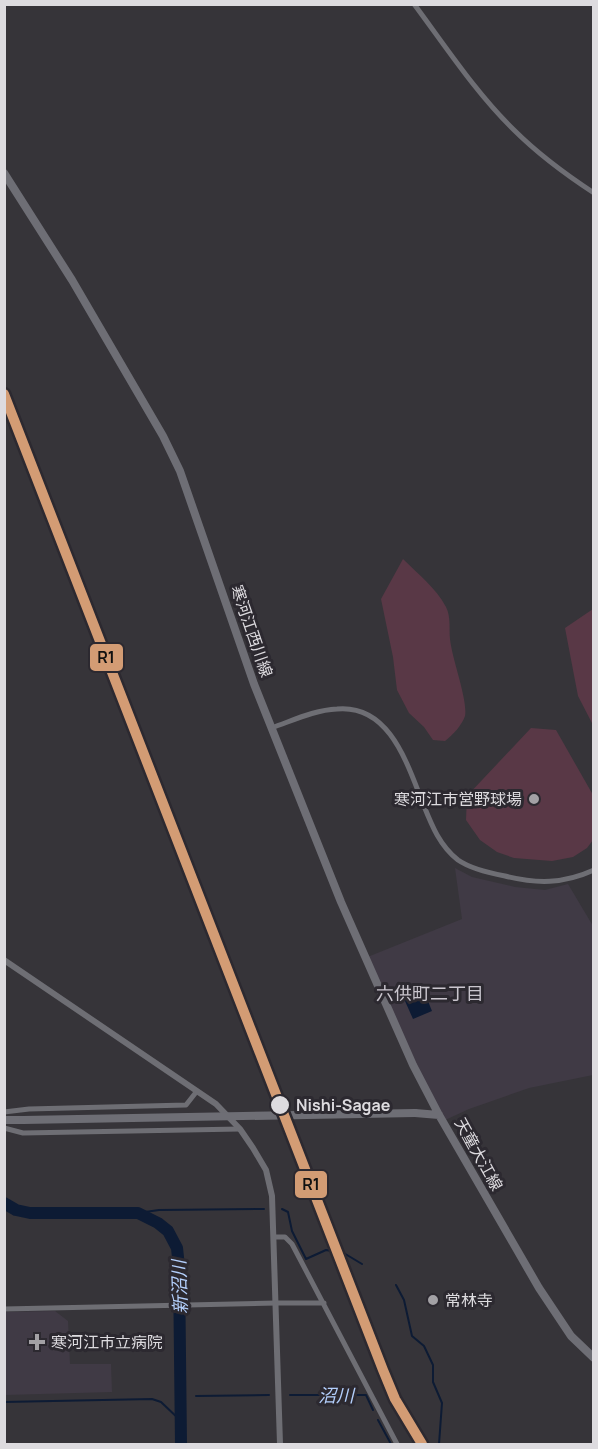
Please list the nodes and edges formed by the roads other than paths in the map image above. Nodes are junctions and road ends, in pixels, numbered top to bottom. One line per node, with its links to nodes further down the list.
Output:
1 (414, 4): 3 (street)
2 (4, 173): 4 (main road, 寒河江西川線)
3 (594, 193)
4 (271, 728): 5 (street); 9 (main road, 寒河江西川線)
5 (594, 870)
6 (4, 960): 7 (street)
7 (197, 1090): 8 (street); 12 (street)
8 (4, 1112)
9 (439, 1114): 10 (main road, 天童大江線, bridge); 17 (main road, 天童大江線)
10 (4, 1120)
11 (4, 1128): 12 (street)
12 (240, 1129): 13 (street)
13 (274, 1237): 14 (street); 15 (street)
14 (276, 1303): 15 (street); 16 (street); 18 (street)
15 (324, 1303): 19 (street)
16 (4, 1309)
17 (594, 1358)
18 (280, 1444)
19 (397, 1444)

